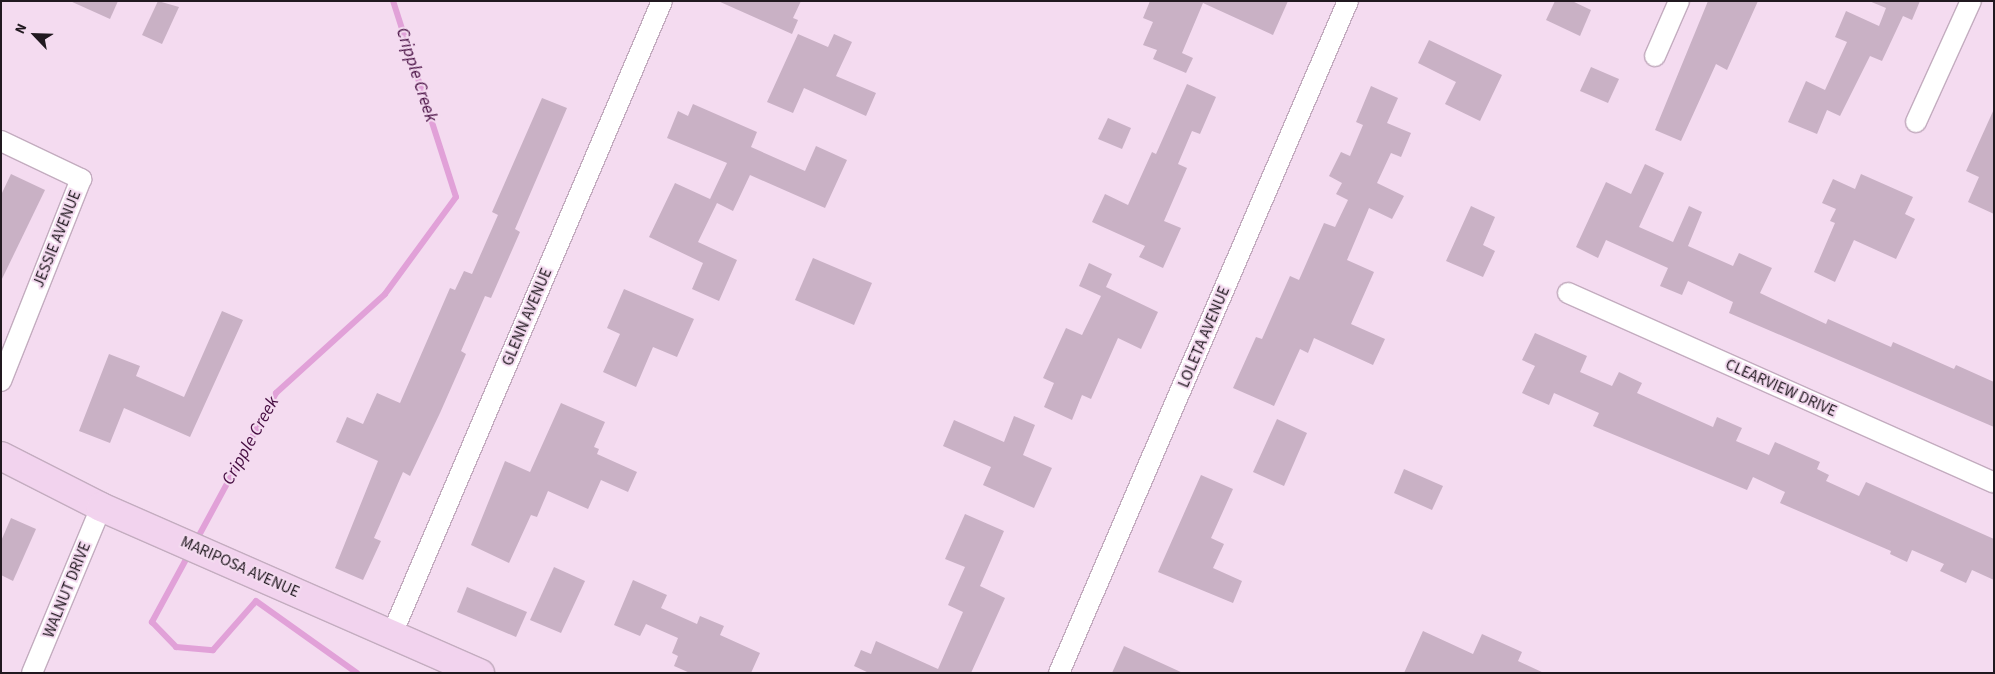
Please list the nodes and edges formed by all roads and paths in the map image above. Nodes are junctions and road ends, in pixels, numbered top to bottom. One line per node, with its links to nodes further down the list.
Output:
1 (662, 1): 13 (street, GLENN AVENUE)
2 (1348, 1): 16 (street, LOLETA AVENUE)
3 (1679, 1): 5 (street)
4 (1971, 1): 6 (street)
5 (1655, 56)
6 (1916, 122)
7 (1, 141): 9 (street, JESSIE AVENUE)
8 (1568, 293): 11 (street, CLEARVIEW DRIVE)
9 (1, 381)
10 (1, 456): 12 (street, MARIPOSA AVENUE)
11 (1994, 483)
12 (101, 507): 13 (street, MARIPOSA AVENUE); 14 (street, WALNUT DRIVE)
13 (392, 634): 15 (street, MARIPOSA AVENUE)
14 (32, 673)
15 (480, 673)
16 (1059, 673)

